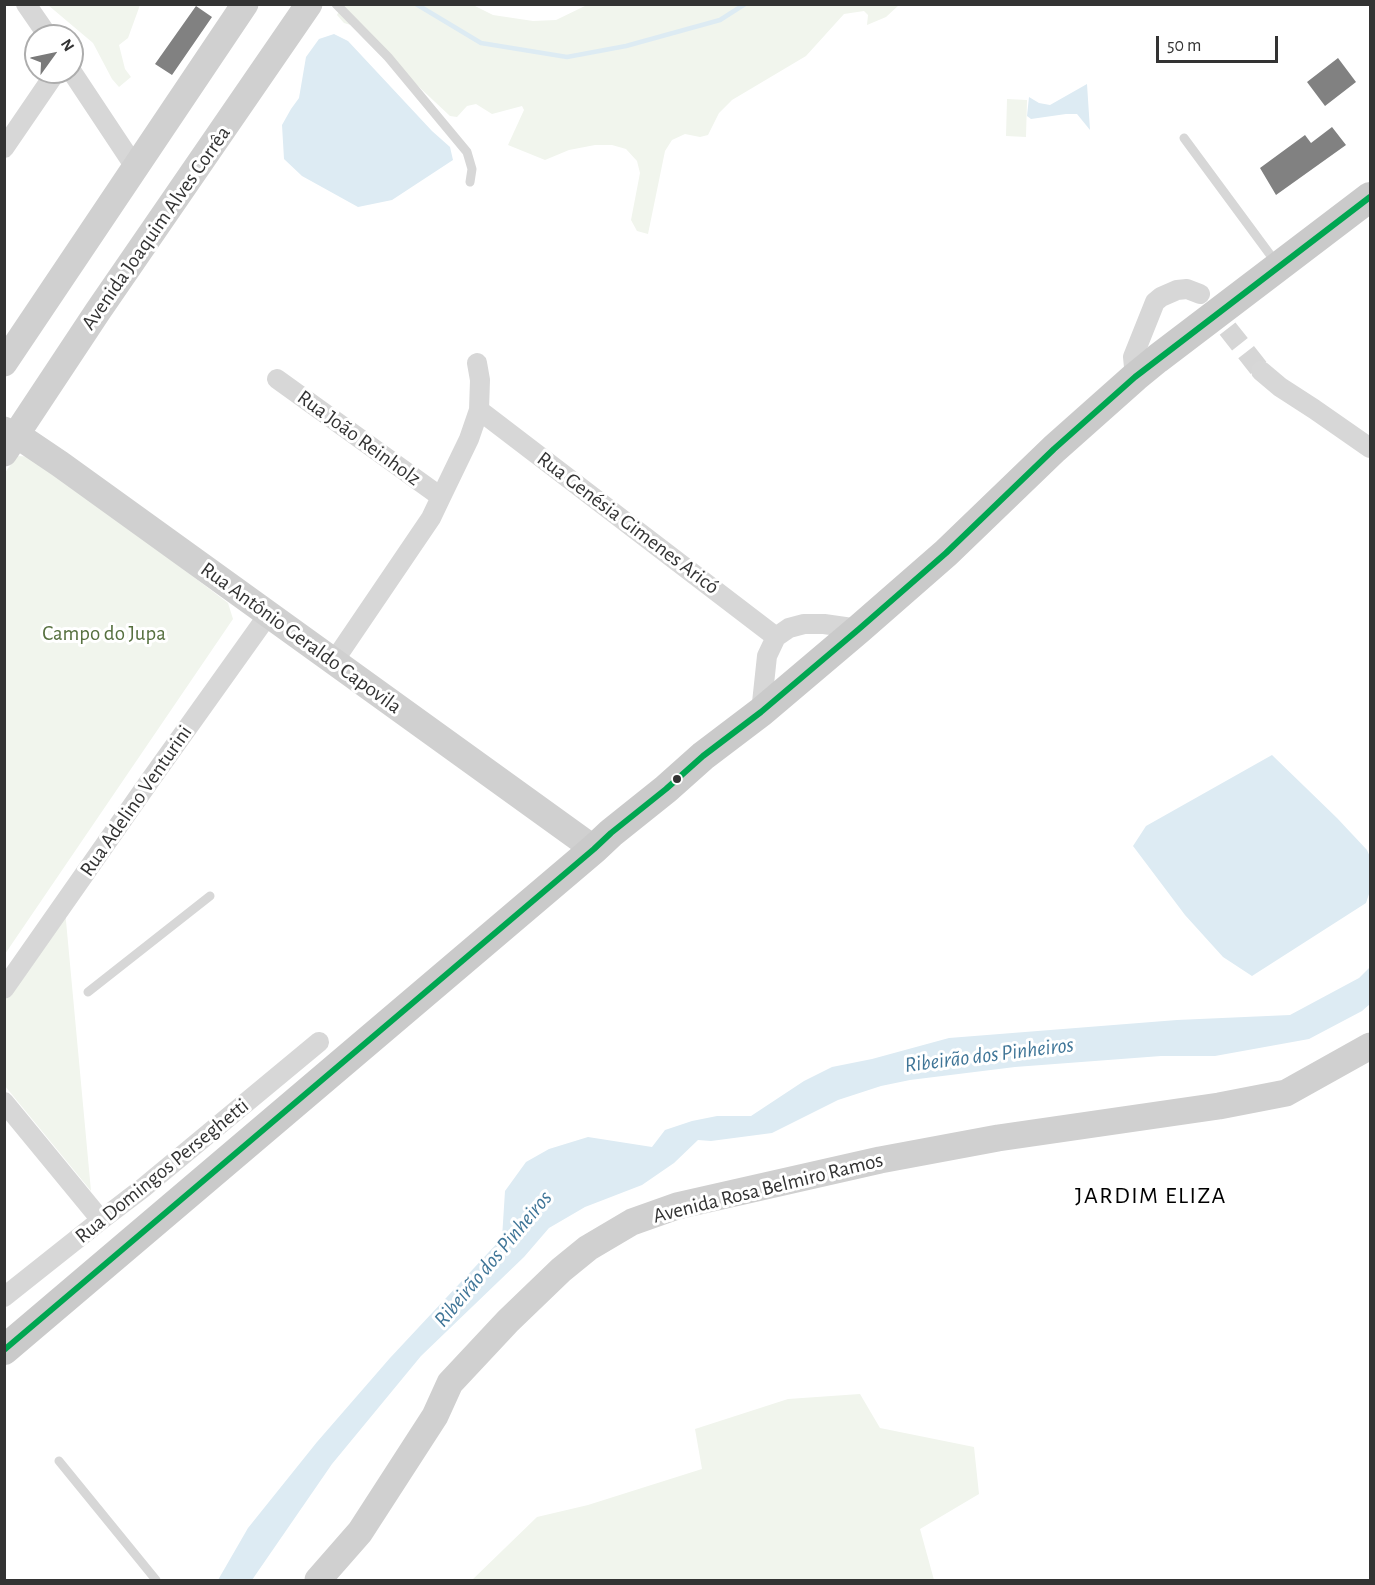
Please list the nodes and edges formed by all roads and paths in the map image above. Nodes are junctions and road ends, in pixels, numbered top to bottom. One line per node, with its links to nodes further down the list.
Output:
1 (27, 4): 5 (street)
2 (245, 4): 10 (main road)
3 (309, 4): 21 (main road, Avenida Joaquim Alves Corrêa)
4 (336, 4): 11 (lane)
5 (40, 24)
6 (48, 84): 9 (street)
7 (80, 84): 10 (street)
8 (1184, 138): 13 (lane)
9 (4, 148)
10 (135, 167): 15 (main road)
11 (470, 182)
12 (1371, 197): 13 (main road)
13 (1280, 267): 18 (main road)
14 (1200, 294): 18 (street)
15 (4, 363)
16 (477, 363): 20 (street)
17 (1262, 371): 22 (street)
18 (1136, 377): 25 (main road)
19 (277, 379): 23 (street, Rua João Reinholz)
20 (479, 410): 23 (street); 26 (street, Rua Genésia Gimenes Aricó)
21 (9, 440): 24 (main road, Rua Antônio Geraldo Capovila)
22 (1371, 448)
23 (441, 497): 27 (street)
24 (268, 615): 27 (main road, Rua Antônio Geraldo Capovila); 31 (street, Rua Adelino Venturini)
25 (859, 629): 26 (street); 28 (main road)
26 (776, 637): 28 (street)
27 (334, 661): 29 (main road, Rua Antônio Geraldo Capovila)
28 (761, 712): 29 (main road)
29 (594, 849): 38 (main road)
30 (210, 896): 32 (lane)
31 (4, 988)
32 (88, 992)
33 (319, 1042): 36 (street, Rua Domingos Perseghetti)
34 (1371, 1046): 41 (main road, Avenida Rosa Belmiro Ramos)
35 (4, 1102): 36 (street)
36 (101, 1220): 37 (street, Rua Domingos Perseghetti)
37 (4, 1297)
38 (4, 1350)
39 (59, 1461): 40 (lane)
40 (156, 1581)
41 (318, 1581)

